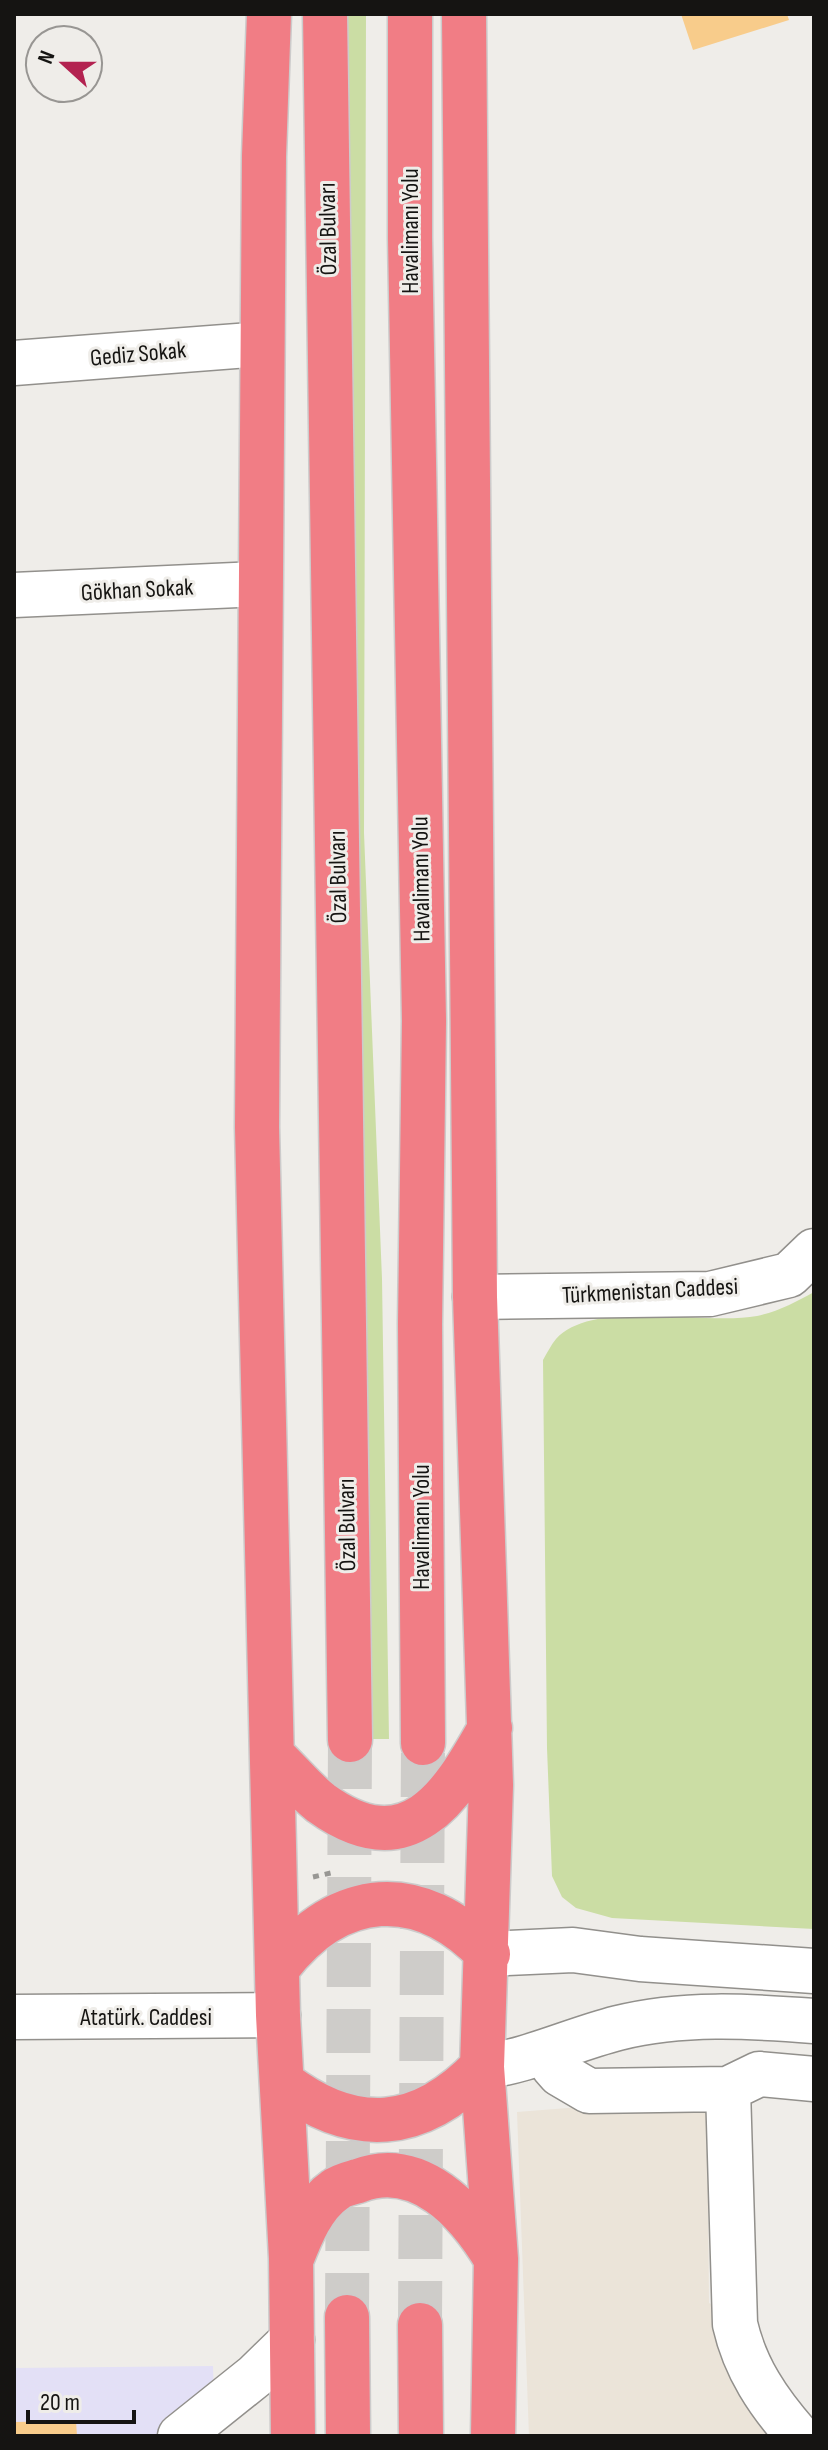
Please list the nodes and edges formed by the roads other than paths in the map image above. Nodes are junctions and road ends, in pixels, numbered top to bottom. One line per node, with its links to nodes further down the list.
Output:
1 (269, 14): 5 (highway)
2 (325, 14): 12 (highway, Özal Bulvarı)
3 (410, 14): 13 (highway, Havalimanı Yolu)
4 (464, 14): 10 (highway)
5 (262, 344): 6 (street, Gediz Sokak); 7 (highway)
6 (14, 363)
7 (259, 584): 8 (street, Gökhan Sokak); 14 (highway)
8 (14, 595)
9 (814, 1251): 10 (street, Türkmenistan Caddesi)
10 (475, 1297): 11 (highway)
11 (490, 1728): 14 (highway); 15 (highway)
12 (350, 1740)
13 (423, 1743)
14 (273, 1756): 16 (highway)
15 (488, 1954): 16 (highway); 17 (street); 22 (highway)
16 (279, 1966): 18 (highway)
17 (814, 1971)
18 (278, 2015): 19 (street, Atatürk. Caddesi); 24 (highway)
19 (14, 2017)
20 (814, 2021): 21 (street)
21 (550, 2050): 22 (street); 25 (street)
22 (482, 2067): 24 (highway); 27 (highway)
23 (814, 2079): 25 (street)
24 (283, 2083): 26 (highway)
25 (728, 2089): 36 (street)
26 (291, 2258): 27 (highway); 30 (highway)
27 (496, 2259): 35 (highway)
28 (347, 2317): 33 (highway)
29 (420, 2325): 34 (highway)
30 (292, 2340): 31 (street); 32 (highway)
31 (180, 2436)
32 (293, 2436)
33 (348, 2436)
34 (421, 2436)
35 (493, 2436)
36 (798, 2436)

